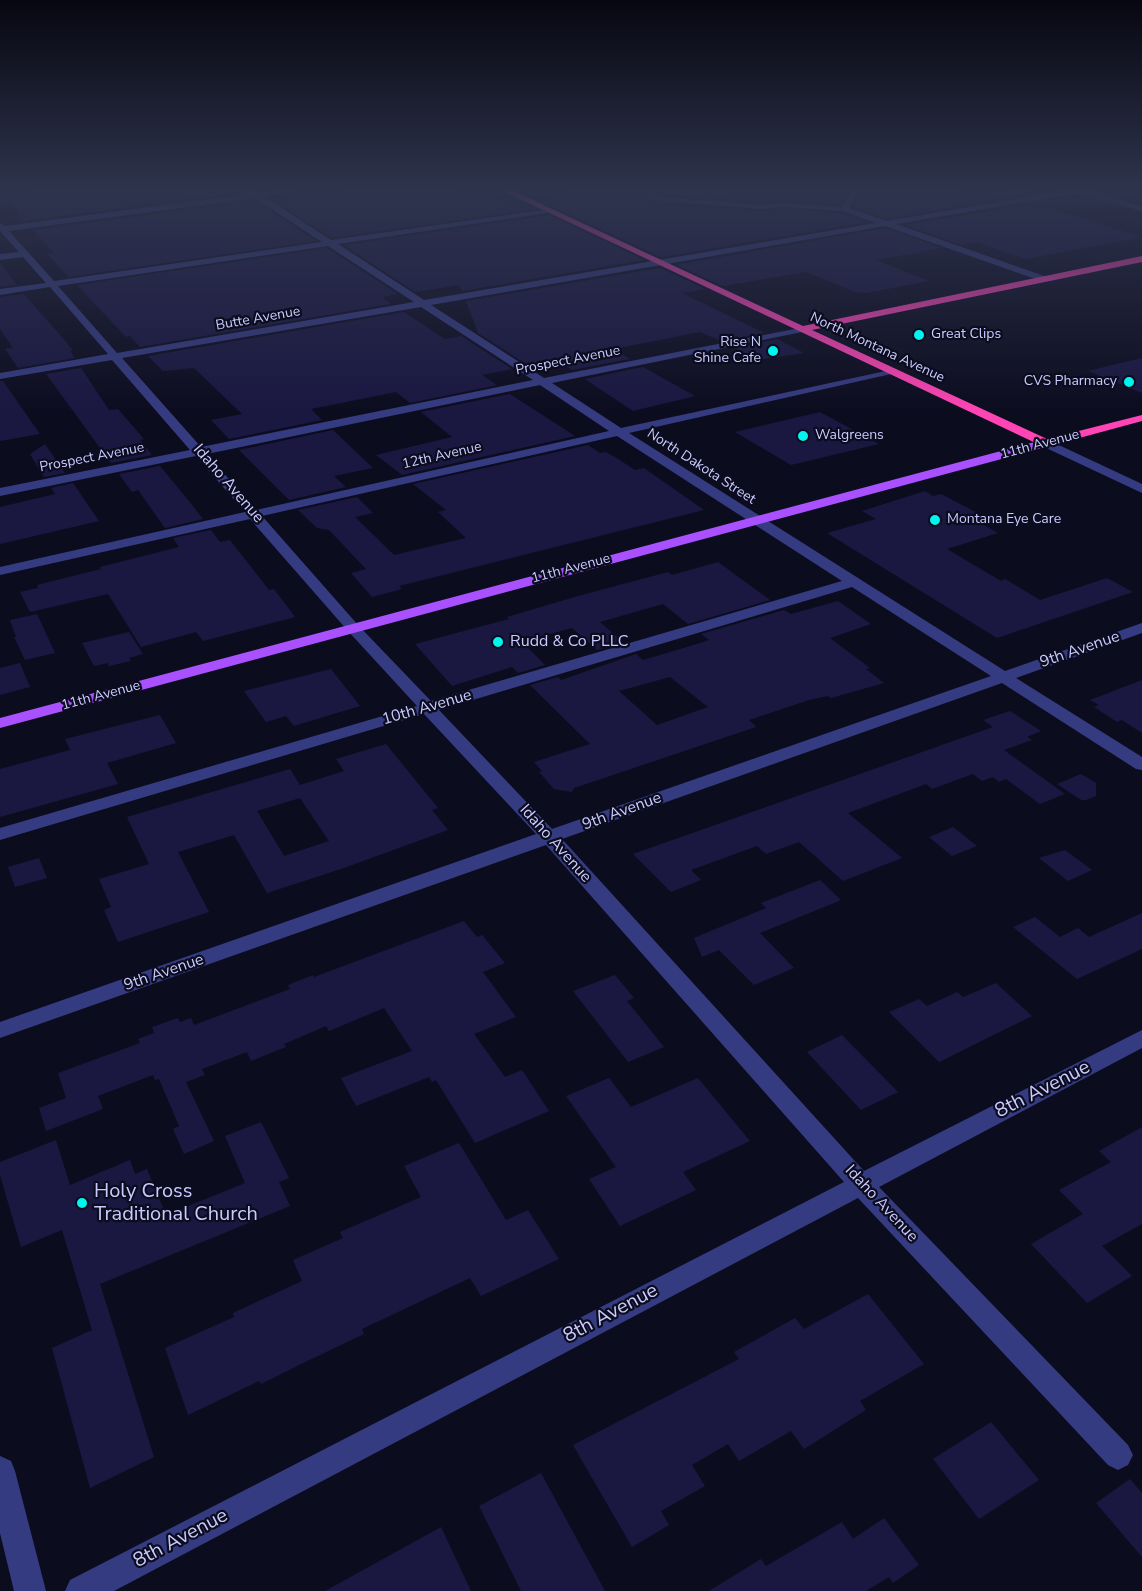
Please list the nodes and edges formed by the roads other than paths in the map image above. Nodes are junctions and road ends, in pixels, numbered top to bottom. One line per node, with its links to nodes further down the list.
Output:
1 (34, 263): 9 (street, Idaho Avenue)
2 (193, 263): 9 (street)
3 (361, 263): 11 (street, North Dakota Street)
4 (658, 263): 11 (street, Butte Avenue)
5 (659, 263): 12 (highway, North Montana Avenue)
6 (1000, 263): 8 (street)
7 (1121, 263): 8 (highway, Prospect Avenue)
8 (1044, 279): 12 (highway, Prospect Avenue)
9 (52, 284): 10 (street); 13 (street, Idaho Avenue)
10 (0, 292)
11 (424, 304): 13 (street, Butte Avenue); 16 (street, North Dakota Street)
12 (802, 329): 14 (highway, North Montana Avenue); 16 (street, Prospect Avenue)
13 (116, 356): 15 (street, Butte Avenue); 20 (street, Idaho Avenue)
14 (891, 371): 18 (street, 12th Avenue); 19 (highway, North Montana Avenue)
15 (0, 376)
16 (542, 382): 18 (street, North Dakota Street); 20 (street, Prospect Avenue)
17 (1142, 418): 19 (highway, 11th Avenue)
18 (619, 432): 23 (street, 12th Avenue); 24 (street, North Dakota Street)
19 (1046, 443): 21 (street, North Montana Avenue); 24 (main road, 11th Avenue)
20 (200, 451): 22 (street, Prospect Avenue); 23 (street, Idaho Avenue)
21 (1142, 489)
22 (0, 492)
23 (253, 514): 25 (street, 12th Avenue); 27 (street, Idaho Avenue)
24 (755, 519): 26 (street, North Dakota Street); 27 (main road, 11th Avenue)
25 (0, 571)
26 (853, 582): 29 (street, North Dakota Street); 30 (street, 10th Avenue)
27 (353, 628): 30 (street, Idaho Avenue); 31 (main road, 11th Avenue)
28 (1142, 628): 29 (street, 9th Avenue)
29 (1004, 677): 32 (street, North Dakota Street); 34 (street, 9th Avenue)
30 (430, 707): 33 (street, 10th Avenue); 34 (street, Idaho Avenue)
31 (0, 723)
32 (1142, 765)
33 (0, 834)
34 (550, 838): 35 (street, 9th Avenue); 37 (street, Idaho Avenue)
35 (0, 1030)
36 (1142, 1038): 37 (street, 8th Avenue)
37 (861, 1184): 38 (street, Idaho Avenue); 41 (street, 8th Avenue)
38 (1118, 1455)
39 (0, 1471): 40 (street)
40 (30, 1591)
41 (81, 1591)

